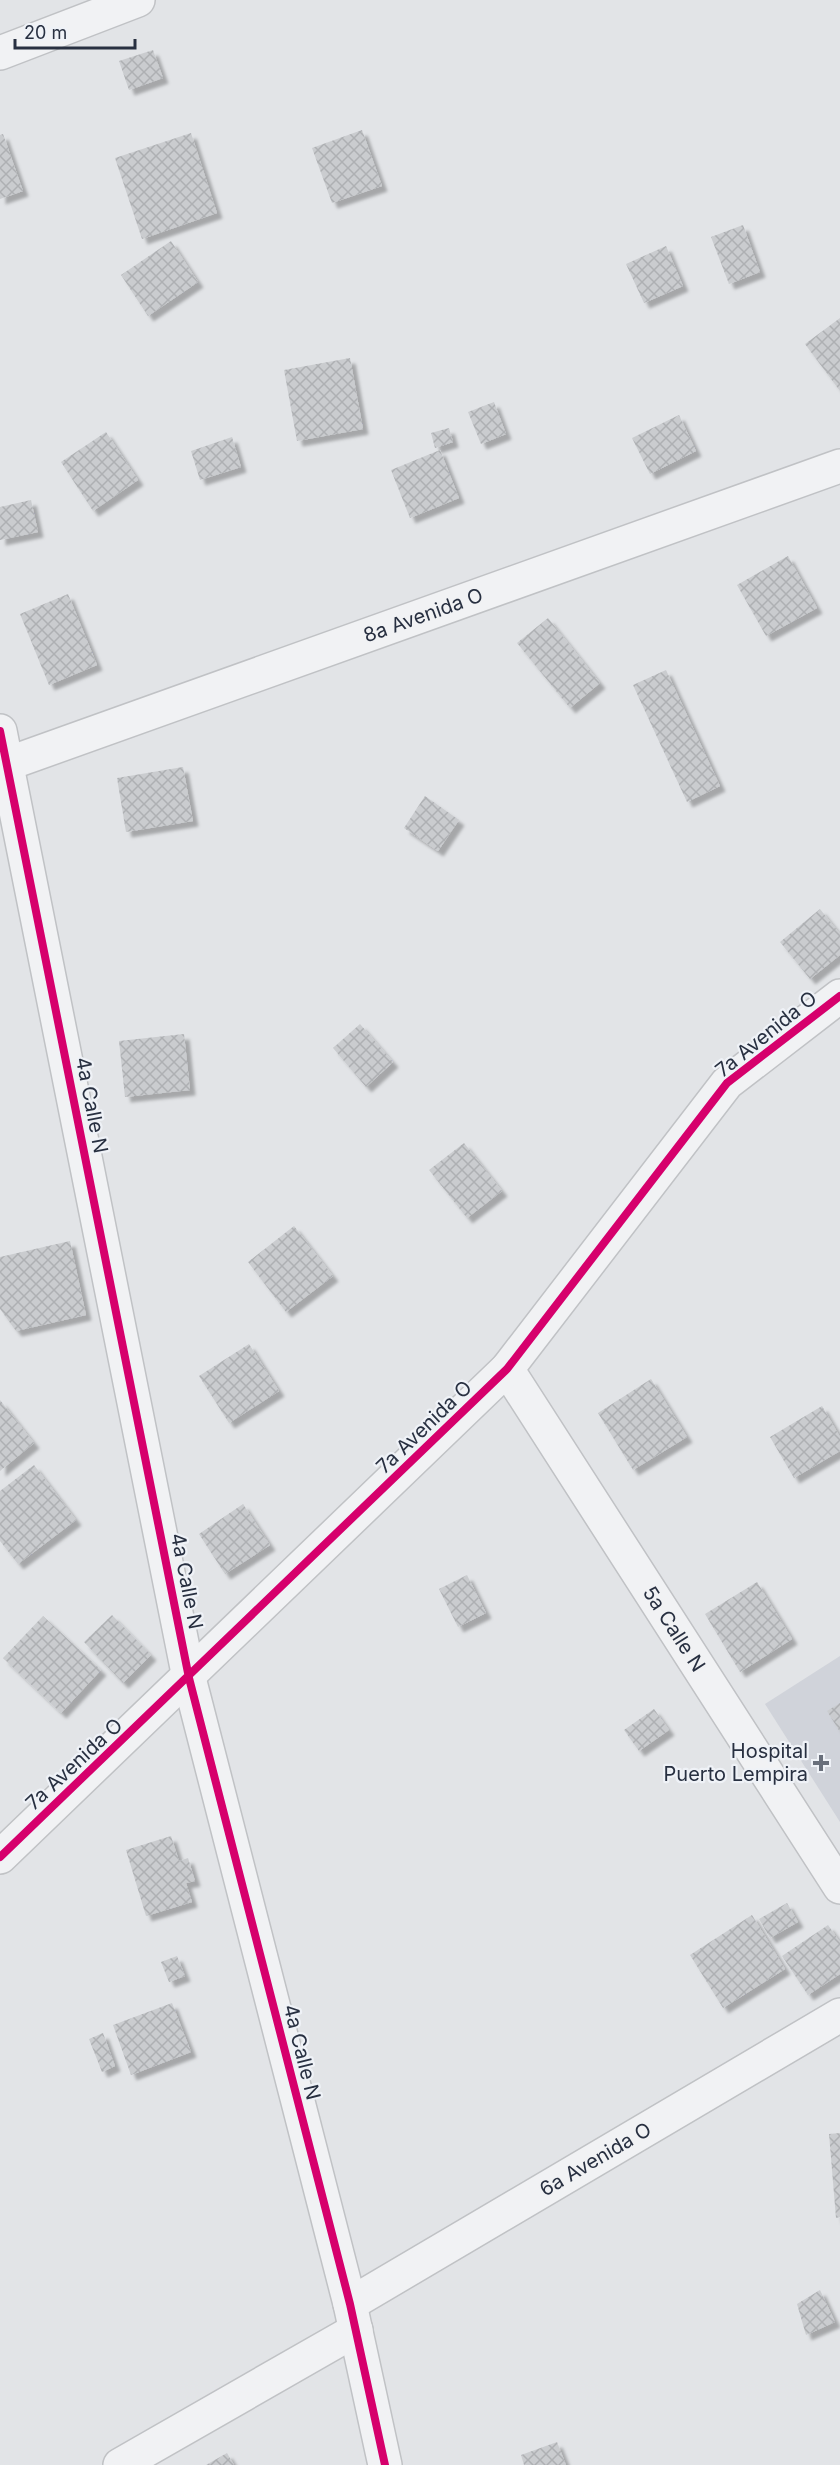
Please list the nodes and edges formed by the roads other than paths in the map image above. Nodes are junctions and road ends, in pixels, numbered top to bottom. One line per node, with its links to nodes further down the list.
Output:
1 (138, 0): 2 (street)
2 (0, 53)
3 (840, 466): 5 (street, 8a Avenida O)
4 (0, 731): 5 (street, 4a Calle N)
5 (7, 764): 8 (street, 4a Calle N)
6 (840, 996): 7 (street, 7a Avenida O)
7 (507, 1370): 8 (street, 7a Avenida O); 10 (street, 5a Calle N)
8 (189, 1678): 9 (street, 7a Avenida O); 12 (street, 4a Calle N)
9 (0, 1857)
10 (840, 1887)
11 (840, 2015): 12 (street, 6a Avenida O)
12 (353, 2317): 13 (street, 6a Avenida O); 14 (street, 4a Calle N)
13 (120, 2465)
14 (386, 2465)

